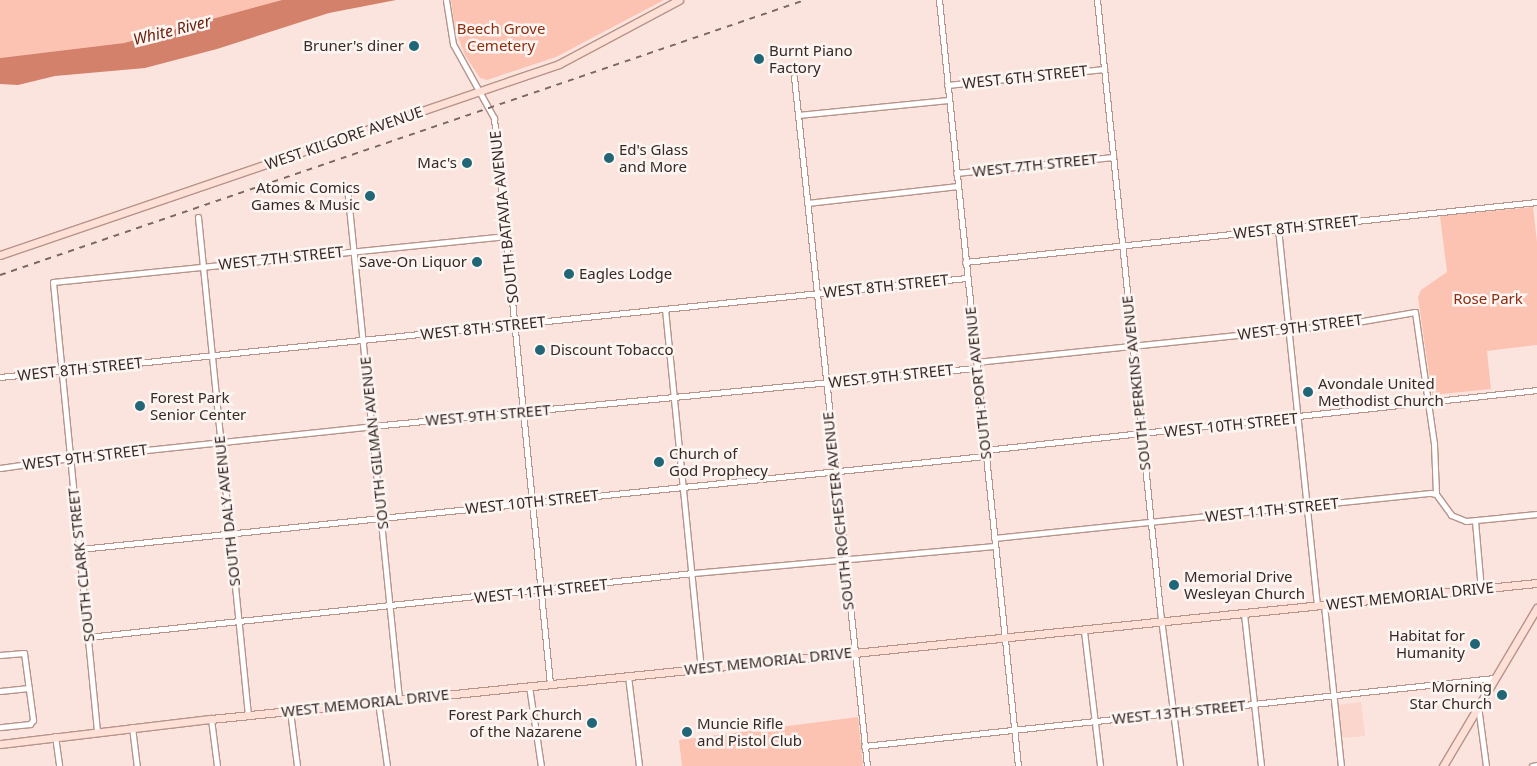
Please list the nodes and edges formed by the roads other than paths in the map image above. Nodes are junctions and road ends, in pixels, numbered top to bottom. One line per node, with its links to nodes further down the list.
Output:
1 (446, 0): 8 (street)
2 (678, 0): 8 (main road, WEST KILGORE AVENUE)
3 (939, 0): 7 (street, SOUTH PORT AVENUE)
4 (1097, 0): 5 (street, SOUTH PERKINS AVENUE)
5 (1104, 68): 7 (street, WEST 6TH STREET); 11 (street, SOUTH PERKINS AVENUE)
6 (794, 77): 10 (street, SOUTH ROCHESTER AVENUE)
7 (946, 85): 9 (street, SOUTH PORT AVENUE)
8 (479, 92): 19 (street, SOUTH BATAVIA AVENUE); 22 (main road, WEST KILGORE AVENUE)
9 (948, 100): 10 (street, WEST 6TH STREET); 12 (street, SOUTH PORT AVENUE)
10 (798, 115): 15 (street, SOUTH ROCHESTER AVENUE)
11 (1113, 157): 12 (street, WEST 7TH STREET); 20 (street, SOUTH PERKINS AVENUE)
12 (956, 173): 13 (street, SOUTH PORT AVENUE)
13 (958, 186): 15 (street, WEST 7TH STREET); 23 (street, SOUTH PORT AVENUE)
14 (347, 187): 21 (street, SOUTH GILMAN AVENUE)
15 (807, 203): 27 (street, SOUTH ROCHESTER AVENUE)
16 (1537, 203): 18 (street, WEST 8TH STREET)
17 (198, 217): 24 (street, SOUTH DALY AVENUE)
18 (1278, 228): 20 (street, WEST 8TH STREET); 30 (street)
19 (507, 236): 21 (street, WEST 7TH STREET); 29 (street, SOUTH BATAVIA AVENUE)
20 (1122, 246): 23 (street, WEST 8TH STREET); 32 (street, SOUTH PERKINS AVENUE)
21 (354, 251): 24 (street, WEST 7TH STREET); 31 (street, SOUTH GILMAN AVENUE)
22 (0, 255)
23 (966, 262): 25 (street, SOUTH PORT AVENUE)
24 (203, 266): 26 (street, WEST 7TH STREET); 33 (street, SOUTH DALY AVENUE)
25 (966, 278): 27 (street, WEST 8TH STREET); 34 (street, SOUTH PORT AVENUE)
26 (55, 281): 35 (street, SOUTH CLARK STREET)
27 (816, 294): 28 (street, WEST 8TH STREET); 37 (street, SOUTH ROCHESTER AVENUE)
28 (665, 309): 29 (street, WEST 8TH STREET); 39 (street)
29 (515, 324): 31 (street, WEST 8TH STREET); 41 (street, SOUTH BATAVIA AVENUE)
30 (1289, 329): 32 (street, WEST 9TH STREET); 40 (street, WEST 9TH STREET); 42 (street)
31 (363, 340): 33 (street, WEST 8TH STREET); 43 (street, SOUTH GILMAN AVENUE)
32 (1132, 346): 34 (street, WEST 9TH STREET); 44 (street, SOUTH PERKINS AVENUE)
33 (212, 356): 35 (street, WEST 8TH STREET); 45 (street, SOUTH DALY AVENUE)
34 (976, 365): 37 (street, WEST 9TH STREET); 46 (street, SOUTH PORT AVENUE)
35 (62, 371): 36 (street, WEST 8TH STREET); 48 (street, SOUTH CLARK STREET)
36 (0, 377)
37 (825, 383): 39 (street, WEST 9TH STREET); 50 (street, SOUTH ROCHESTER AVENUE)
38 (1537, 390): 40 (street, WEST 10TH STREET)
39 (675, 398): 41 (street, WEST 9TH STREET); 51 (street)
40 (1428, 401): 42 (street, WEST 10TH STREET); 52 (street)
41 (523, 411): 43 (street, WEST 9TH STREET); 53 (street, SOUTH BATAVIA AVENUE)
42 (1298, 418): 44 (street, WEST 10TH STREET); 54 (street)
43 (372, 426): 45 (street, WEST 9TH STREET); 56 (street, SOUTH GILMAN AVENUE)
44 (1142, 434): 46 (street, WEST 10TH STREET); 58 (street, SOUTH PERKINS AVENUE)
45 (220, 443): 48 (street, WEST 9TH STREET); 59 (street, SOUTH DALY AVENUE)
46 (985, 450): 47 (street, SOUTH PORT AVENUE)
47 (985, 456): 50 (street, WEST 10TH STREET); 60 (street, SOUTH PORT AVENUE)
48 (70, 458): 49 (street, WEST 9TH STREET); 62 (street, SOUTH CLARK STREET)
49 (0, 468)
50 (834, 472): 51 (street, WEST 10TH STREET); 63 (street, SOUTH ROCHESTER AVENUE)
51 (684, 487): 53 (street, WEST 10TH STREET); 64 (street)
52 (1436, 494): 54 (street, WEST 11TH STREET); 57 (street)
53 (532, 502): 56 (street, WEST 10TH STREET); 67 (street, SOUTH BATAVIA AVENUE)
54 (1307, 506): 58 (street, WEST 11TH STREET); 68 (street)
55 (1537, 514): 57 (street)
56 (381, 517): 59 (street, WEST 10TH STREET); 69 (street, SOUTH GILMAN AVENUE)
57 (1475, 521): 66 (street)
58 (1151, 522): 60 (street, WEST 11TH STREET); 73 (street, SOUTH PERKINS AVENUE)
59 (230, 533): 62 (street, WEST 10TH STREET); 72 (street, SOUTH DALY AVENUE)
60 (994, 538): 61 (street, SOUTH PORT AVENUE)
61 (995, 546): 63 (street, WEST 11TH STREET); 76 (street, SOUTH PORT AVENUE)
62 (80, 548): 75 (street, SOUTH CLARK STREET)
63 (843, 559): 64 (street, WEST 11TH STREET); 77 (street, SOUTH ROCHESTER AVENUE)
64 (693, 573): 67 (street, WEST 11TH STREET); 79 (street)
65 (1537, 583): 66 (main road, WEST MEMORIAL DRIVE)
66 (1481, 589): 68 (main road, WEST MEMORIAL DRIVE)
67 (541, 591): 69 (street, WEST 11TH STREET); 82 (street, SOUTH BATAVIA AVENUE)
68 (1321, 606): 71 (main road, WEST MEMORIAL DRIVE); 86 (street)
69 (390, 607): 72 (street, WEST 11TH STREET); 87 (street, SOUTH GILMAN AVENUE)
70 (1537, 608): 81 (main road)
71 (1244, 614): 73 (main road, WEST MEMORIAL DRIVE); 90 (street)
72 (239, 622): 75 (street, WEST 11TH STREET); 93 (street, SOUTH DALY AVENUE)
73 (1162, 622): 74 (main road, WEST MEMORIAL DRIVE); 92 (street, SOUTH PERKINS AVENUE)
74 (1084, 631): 76 (main road, WEST MEMORIAL DRIVE); 95 (street)
75 (88, 637): 99 (street, SOUTH CLARK STREET)
76 (1004, 638): 77 (main road, WEST MEMORIAL DRIVE); 98 (street, SOUTH PORT AVENUE)
77 (853, 652): 79 (main road, WEST MEMORIAL DRIVE); 102 (street, SOUTH ROCHESTER AVENUE)
78 (0, 655): 84 (street)
79 (701, 668): 80 (main road, WEST MEMORIAL DRIVE)
80 (628, 676): 82 (main road, WEST MEMORIAL DRIVE); 109 (street)
81 (1494, 678): 86 (street, WEST 13TH STREET); 89 (main road)
82 (550, 684): 83 (main road, WEST MEMORIAL DRIVE)
83 (529, 686): 87 (main road, WEST MEMORIAL DRIVE); 108 (street)
84 (29, 688): 85 (street); 96 (street)
85 (0, 691)
86 (1334, 696): 90 (street, WEST 13TH STREET); 115 (street)
87 (399, 699): 88 (main road, WEST MEMORIAL DRIVE)
88 (378, 702): 91 (main road, WEST MEMORIAL DRIVE); 107 (street)
89 (1478, 703): 116 (main road); 117 (street)
90 (1254, 705): 92 (street, WEST 13TH STREET); 114 (street)
91 (290, 711): 93 (main road, WEST MEMORIAL DRIVE); 106 (street)
92 (1174, 712): 95 (street, WEST 13TH STREET); 113 (street, SOUTH PERKINS AVENUE)
93 (248, 715): 94 (main road, WEST MEMORIAL DRIVE)
94 (212, 719): 97 (main road, WEST MEMORIAL DRIVE); 105 (street)
95 (1094, 721): 98 (street, WEST 13TH STREET); 112 (street)
96 (0, 727)
97 (132, 727): 99 (main road, WEST MEMORIAL DRIVE); 104 (street)
98 (1014, 729): 102 (street, WEST 13TH STREET); 111 (street, SOUTH PORT AVENUE)
99 (98, 731): 100 (main road, WEST MEMORIAL DRIVE)
100 (55, 736): 101 (main road, WEST MEMORIAL DRIVE); 103 (street)
101 (0, 744)
102 (864, 746): 110 (street, SOUTH ROCHESTER AVENUE)
103 (59, 766)
104 (137, 766)
105 (217, 766)
106 (297, 766)
107 (386, 766)
108 (541, 766)
109 (639, 766)
110 (866, 766)
111 (1018, 766)
112 (1100, 766)
113 (1180, 766)
114 (1261, 766)
115 (1341, 766)
116 (1443, 766)
117 (1486, 766)
118 (1532, 766): 119 (street)
119 (1537, 766)

